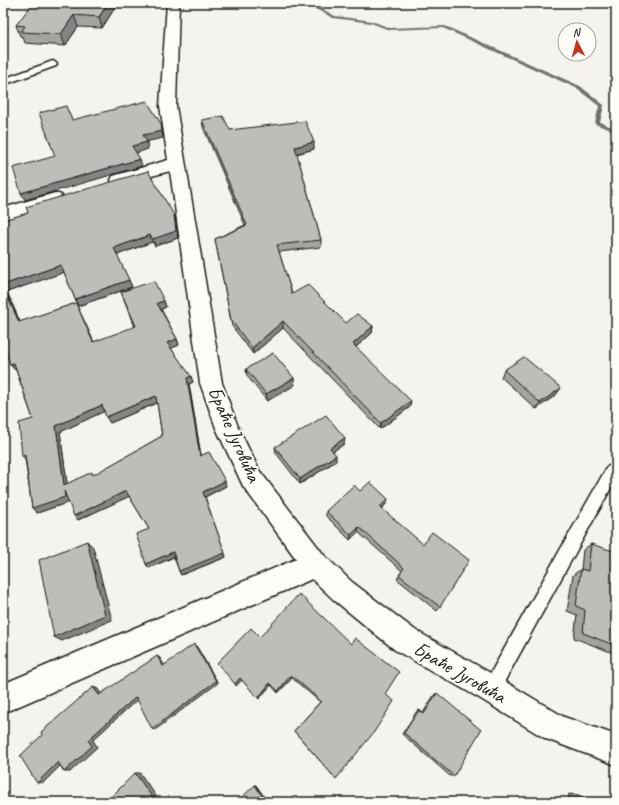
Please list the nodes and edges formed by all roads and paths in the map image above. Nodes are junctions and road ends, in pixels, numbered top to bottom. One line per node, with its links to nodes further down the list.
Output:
1 (173, 3): 4 (street, Браће Југовића)
2 (53, 64): 3 (lane)
3 (3, 82)
4 (177, 163): 5 (street); 9 (street, Браће Југовића)
5 (101, 185)
6 (71, 194): 7 (street)
7 (3, 214)
8 (616, 472): 10 (lane)
9 (315, 564): 10 (street, Браће Југовића); 11 (street)
10 (491, 689): 12 (street, Браће Југовића)
11 (3, 699)
12 (616, 750)

